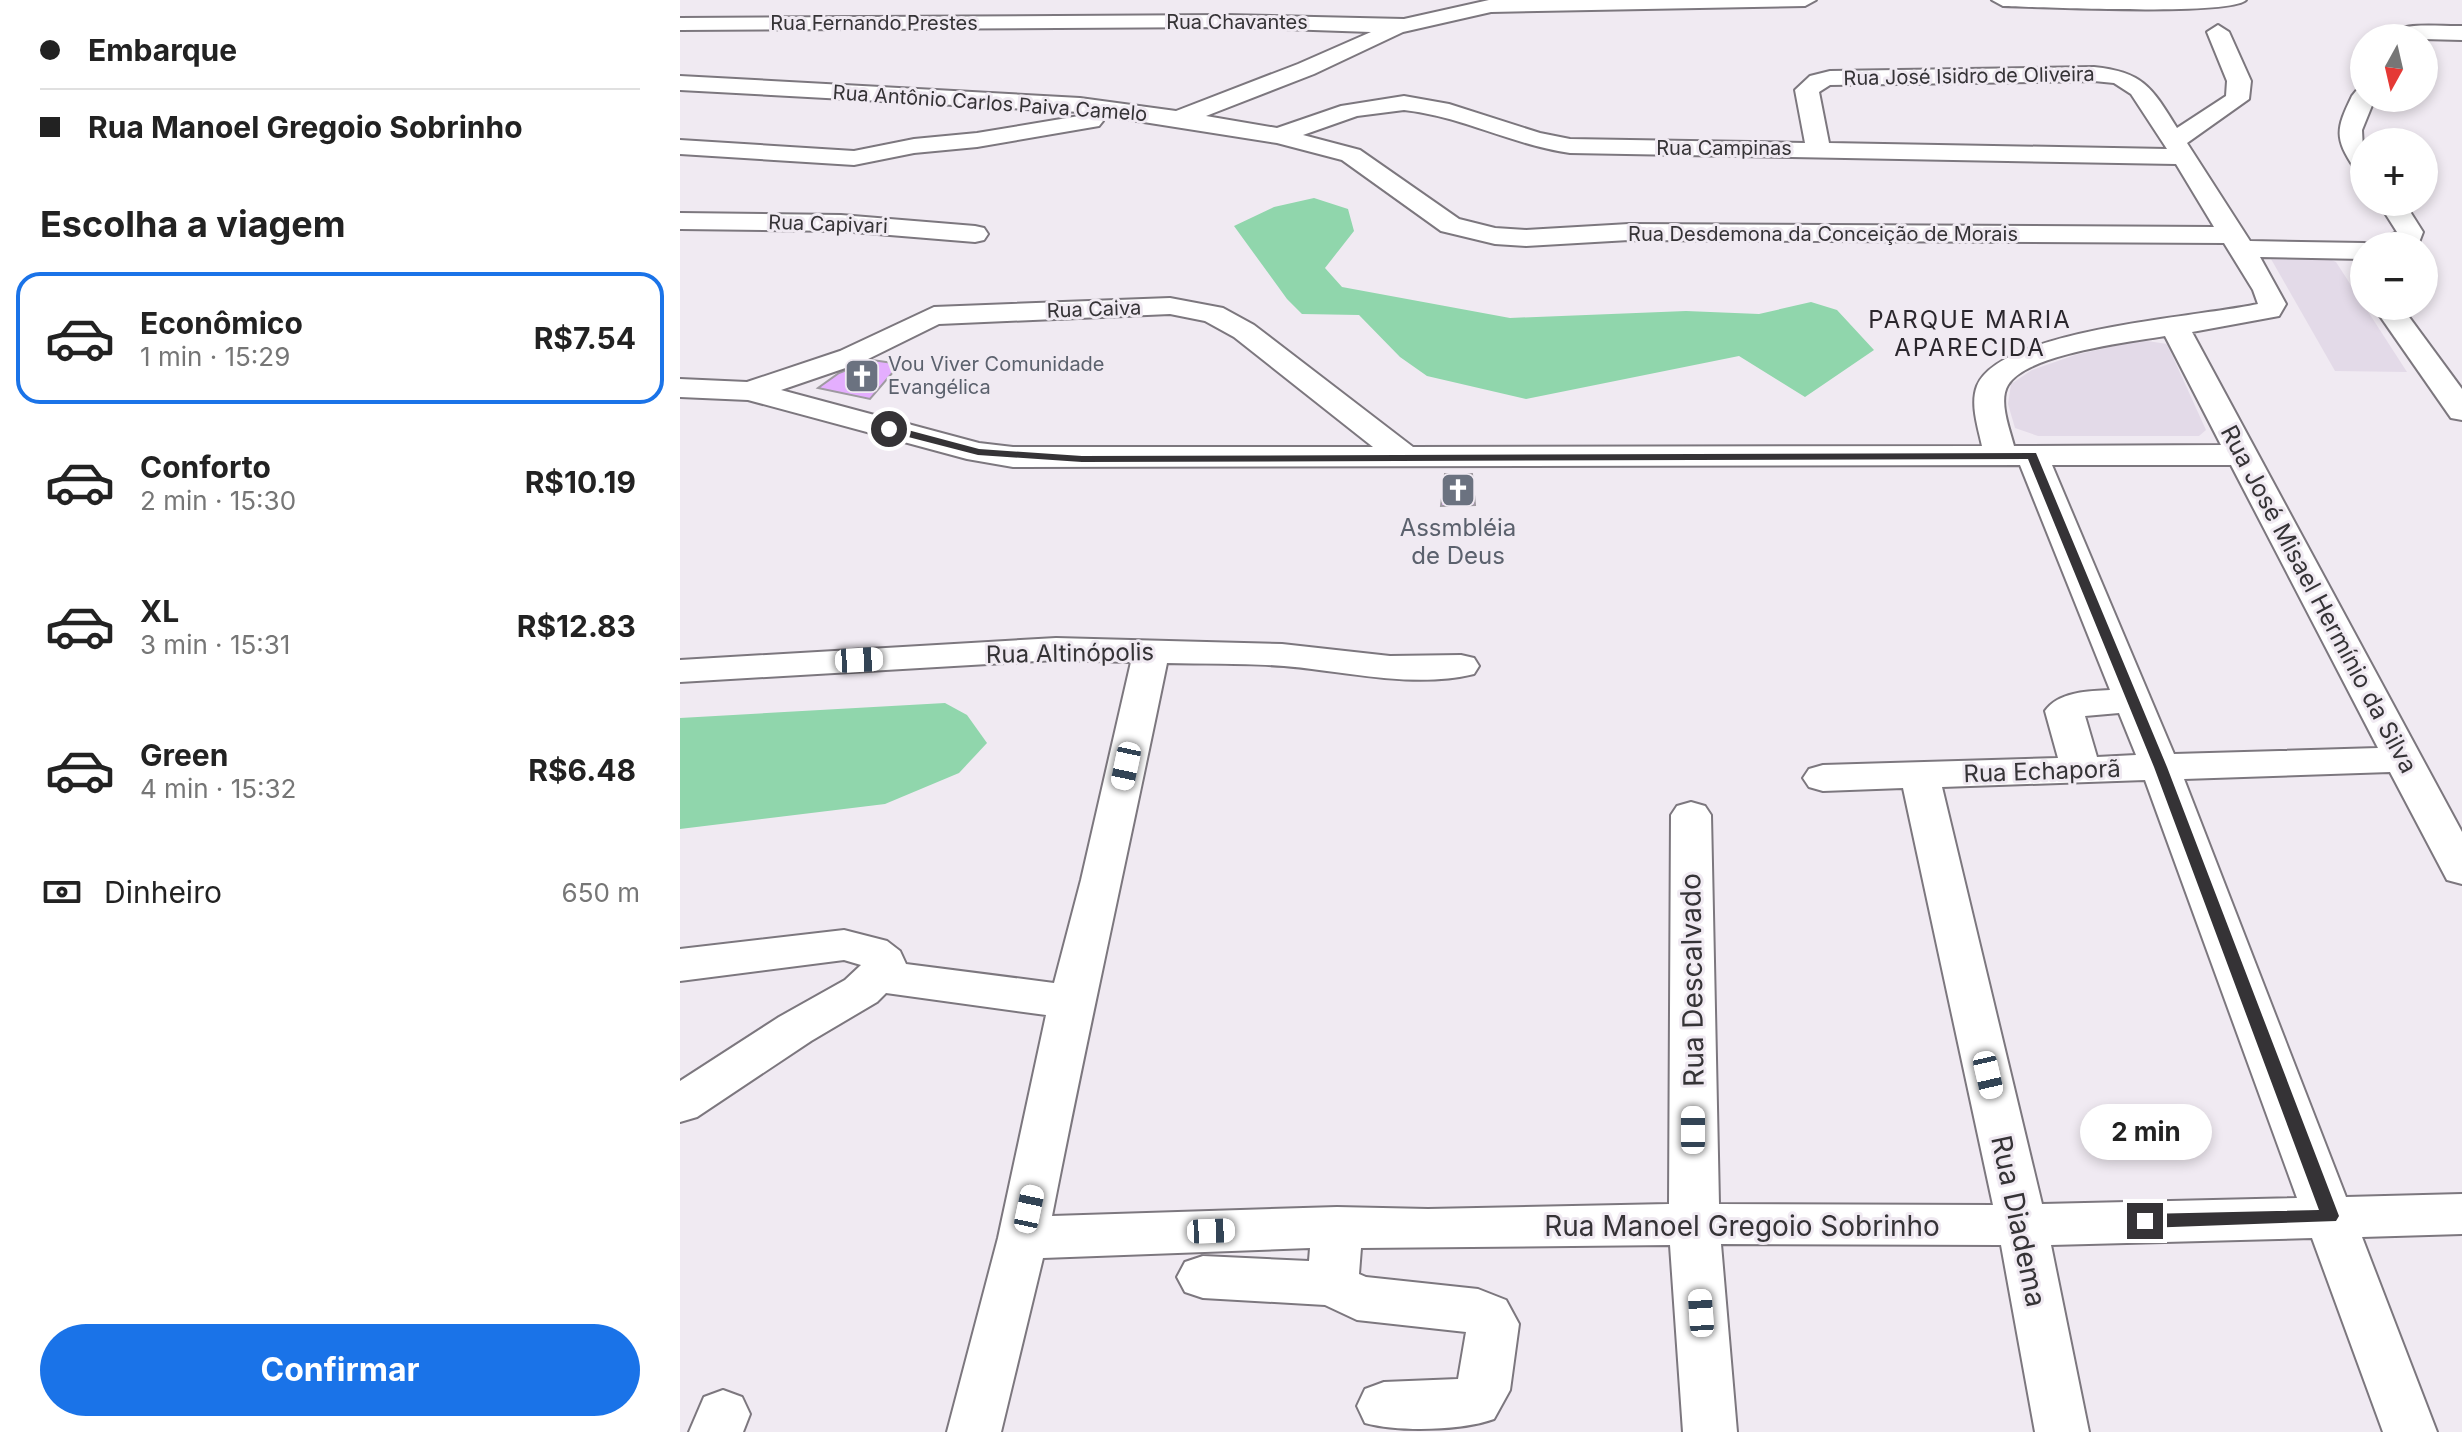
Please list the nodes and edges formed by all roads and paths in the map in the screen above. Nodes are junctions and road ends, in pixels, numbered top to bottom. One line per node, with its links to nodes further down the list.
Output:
1 (1199, 0): 6 (street)
2 (1805, 0): 7 (street, Rua Chavantes)
3 (2003, 0): 4 (street)
4 (2235, 0)
5 (683, 12): 6 (street, Rua Fernando Prestes)
6 (1069, 22): 7 (street, Rua Chavantes)
7 (1404, 26): 14 (street, Rua Chavantes)
8 (2218, 32): 19 (street)
9 (2438, 33): 10 (street)
10 (2462, 33)
11 (680, 83): 12 (street, Rua Antônio Carlos Paiva Camelo)
12 (1115, 109): 14 (street, Rua Antônio Carlos Paiva Camelo); 17 (street)
13 (2356, 112): 16 (street)
14 (1179, 118): 15 (street, Rua Antônio Carlos Paiva Camelo)
15 (1278, 136): 18 (street, Rua Campinas); 20 (street, Rua Antônio Carlos Paiva Camelo)
16 (2350, 142)
17 (680, 147)
18 (1818, 148): 19 (street, Rua Campinas); 19 (street, Rua José Isidro de Oliveira)
19 (2177, 149): 23 (street, Rua José Isidro de Oliveira)
20 (1422, 208): 23 (street, Rua Desdemona da Conceição de Morais)
21 (680, 221): 22 (street, Rua Capivari)
22 (975, 234)
23 (2236, 242): 24 (street, Rua Desdemona da Conceição de Morais); 26 (street, Rua José Isidro de Oliveira)
24 (2350, 250)
25 (2397, 320): 29 (street)
26 (2175, 328): 30 (street, Rua José Misael Hermínio da Silva); 31 (street, Rua José Isidro de Oliveira)
27 (680, 388): 28 (street)
28 (749, 391): 32 (street); 32 (street, Rua Caiva)
29 (2462, 411)
30 (2244, 455): 31 (street); 37 (street, Rua José Misael Hermínio da Silva)
31 (2016, 456): 32 (street); 36 (street, Rua José Isidro de Oliveira)
32 (1406, 457)
33 (1151, 652): 34 (street, Rua Altinópolis); 35 (street, Rua Altinópolis); 46 (street)
34 (1461, 666)
35 (680, 671)
36 (2134, 701): 38 (street, Rua José Isidro de Oliveira); 39 (street)
37 (2404, 759): 38 (street, Rua Echaporã); 43 (street, Rua José Misael Hermínio da Silva)
38 (2160, 767): 39 (street, Rua Echaporã); 49 (street, Rua José Isidro de Oliveira)
39 (2081, 770): 40 (street, Rua Echaporã)
40 (1920, 776): 41 (street, Rua Echaporã); 51 (street, Rua Diadema)
41 (1823, 778)
42 (1691, 815): 50 (street, Rua Descalvado)
43 (2462, 870)
44 (680, 965): 45 (street)
45 (877, 976): 46 (street); 47 (street)
46 (1071, 1002): 53 (street)
47 (680, 1104)
48 (2462, 1214): 49 (street, Rua Manoel Gregoio Sobrinho)
49 (2330, 1216): 51 (street, Rua Manoel Gregoio Sobrinho); 60 (street, Rua José Isidro de Oliveira)
50 (1694, 1224): 51 (street, Rua Manoel Gregoio Sobrinho); 52 (street, Rua Manoel Gregoio Sobrinho); 58 (street, Rua Descalvado)
51 (2022, 1225): 59 (street, Rua Diadema)
52 (1337, 1227): 53 (street, Rua Manoel Gregoio Sobrinho); 55 (street)
53 (1023, 1238): 57 (street)
54 (1203, 1277): 55 (street)
55 (1333, 1284): 56 (street)
56 (1384, 1406)
57 (974, 1432)
58 (1710, 1432)
59 (2062, 1432)
60 (2410, 1432)

